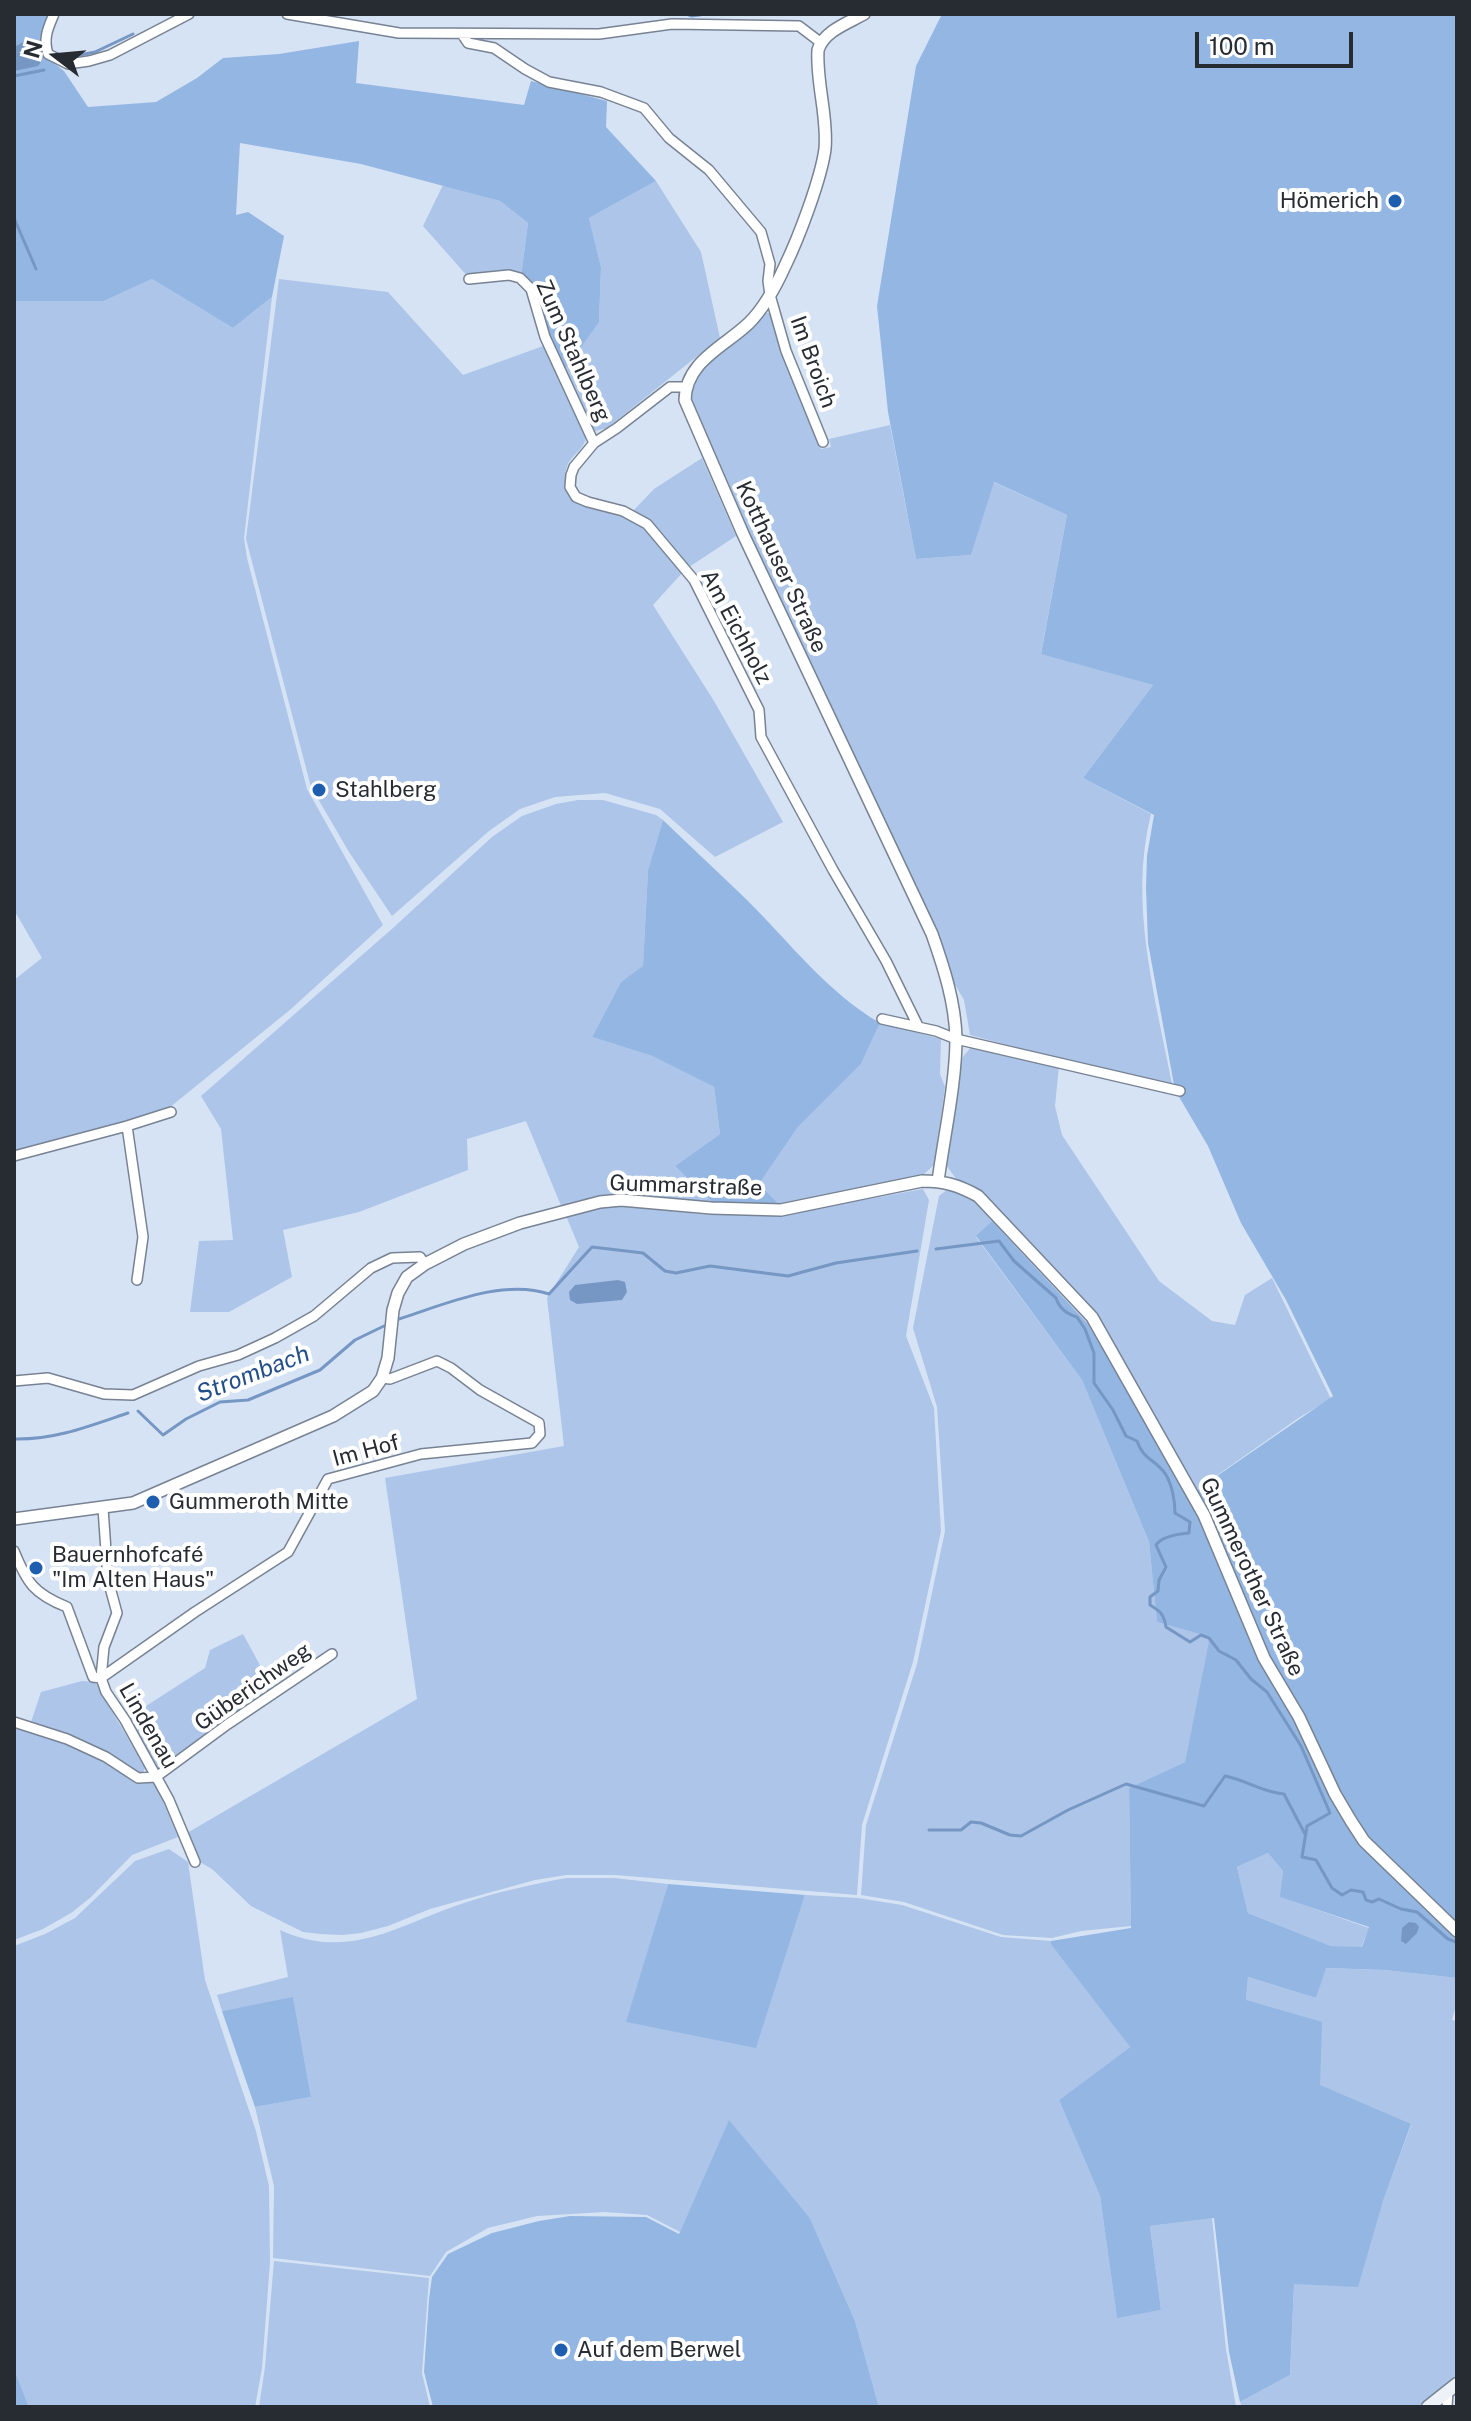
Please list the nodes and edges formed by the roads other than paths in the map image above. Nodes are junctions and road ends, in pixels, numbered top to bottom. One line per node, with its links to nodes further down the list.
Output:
1 (54, 14): 2 (street)
2 (189, 14)
3 (287, 14): 6 (street)
4 (864, 14): 7 (street)
5 (672, 19): 6 (street); 7 (street)
6 (462, 34): 9 (street, Im Broich)
7 (820, 42): 9 (street)
8 (469, 279): 12 (street, Zum Stahlberg)
9 (770, 295): 10 (street); 11 (street, Im Broich)
10 (685, 387): 12 (street, Am Eichholz); 15 (street, Kotthauser Straße)
11 (823, 442)
12 (594, 443): 14 (street, Am Eichholz)
13 (882, 1019): 14 (street)
14 (918, 1026): 15 (street)
15 (956, 1039): 16 (street); 20 (street, Kotthauser Straße)
16 (1180, 1091)
17 (171, 1112): 18 (street)
18 (127, 1126): 19 (street); 22 (street)
19 (14, 1156)
20 (938, 1181): 21 (street, Gummarstraße); 33 (street, Gummerother Straße)
21 (425, 1264): 23 (street, Gummarstraße); 24 (street)
22 (137, 1280)
23 (382, 1378): 25 (street); 29 (street, Im Hof)
24 (14, 1381)
25 (103, 1508): 26 (street); 29 (street, Lindenau)
26 (14, 1519)
27 (14, 1551): 29 (street)
28 (332, 1654): 31 (street, Güberichweg)
29 (101, 1678): 31 (street, Lindenau)
30 (14, 1722): 31 (street)
31 (156, 1777): 32 (street, Lindenau)
32 (195, 1862)
33 (1457, 1931)
34 (1452, 2387): 35 (main road); 36 (street)
35 (1428, 2407)
36 (1447, 2407)

